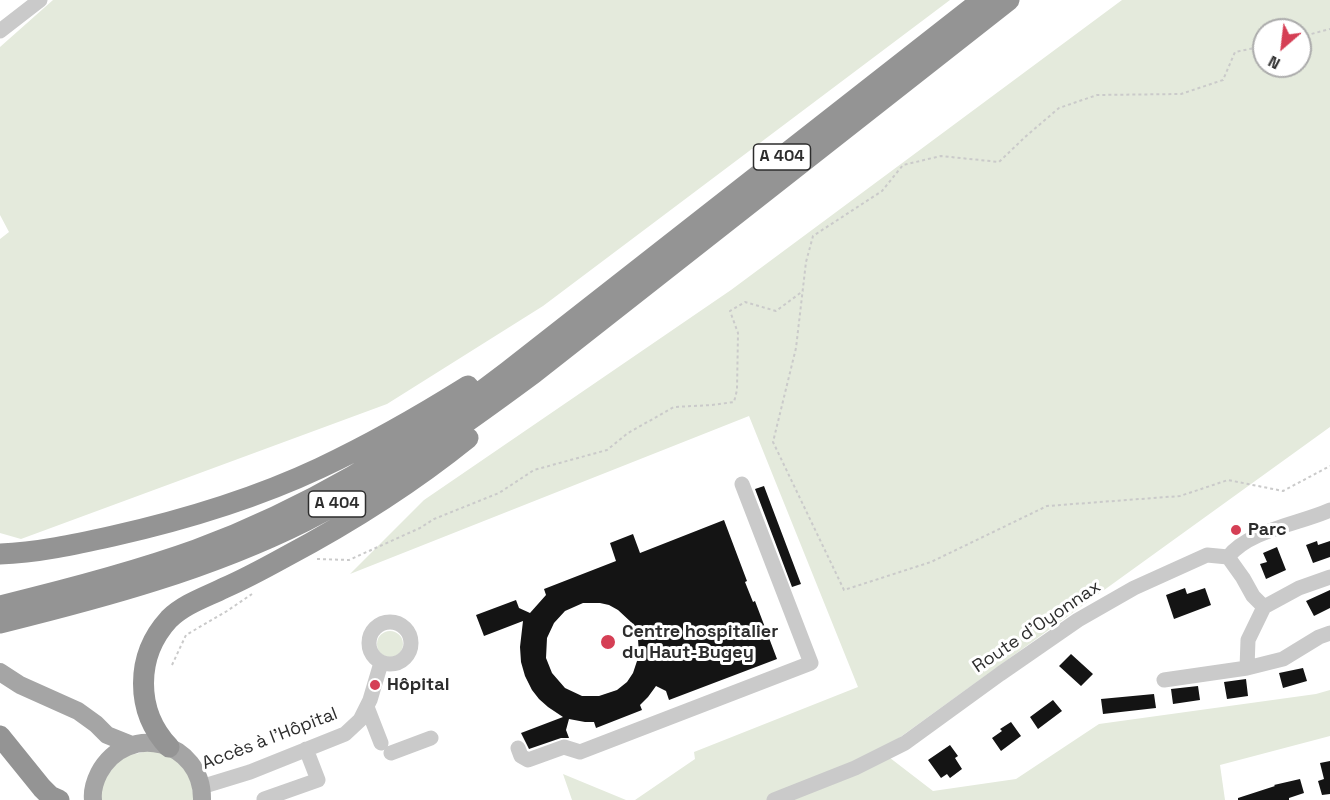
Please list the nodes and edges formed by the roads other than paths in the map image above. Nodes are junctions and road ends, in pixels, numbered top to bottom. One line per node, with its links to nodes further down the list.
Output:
1 (40, 0): 4 (street)
2 (982, 0): 6 (highway, A 404)
3 (1009, 0): 5 (highway, A 404)
4 (0, 31)
5 (631, 297): 14 (highway, A 404); 25 (highway)
6 (583, 314): 9 (highway); 12 (highway, A 404)
7 (742, 484): 26 (street)
8 (1330, 510): 10 (street)
9 (0, 554)
10 (1228, 557): 13 (street); 35 (street, Route d'Oyonnax)
11 (1330, 577): 13 (street)
12 (0, 606)
13 (1264, 607): 17 (street)
14 (0, 623)
15 (1330, 633): 17 (street)
16 (381, 663): 21 (street, Accès à l'Hôpital)
17 (1247, 668): 19 (street)
18 (0, 672): 24 (main road)
19 (1164, 680)
20 (0, 686): 29 (main road)
21 (367, 707): 23 (street); 27 (street, Accès à l'Hôpital)
22 (0, 736): 28 (highway)
23 (430, 738)
24 (132, 745): 25 (main road); 29 (main road)
25 (169, 747): 30 (main road)
26 (518, 748)
27 (306, 749): 30 (street, Accès à l'Hôpital); 31 (street)
28 (15, 754): 32 (highway); 33 (highway)
29 (103, 765): 34 (main road)
30 (201, 793)
31 (264, 799)
32 (41, 800)
33 (59, 800)
34 (93, 800)
35 (774, 800)

